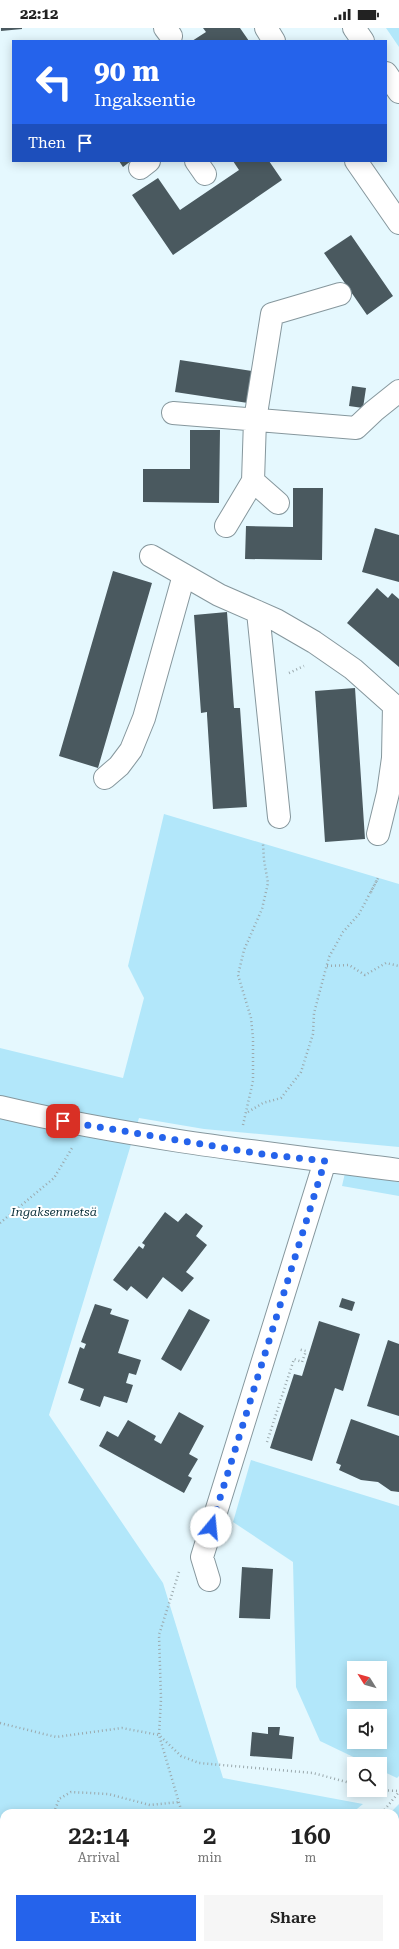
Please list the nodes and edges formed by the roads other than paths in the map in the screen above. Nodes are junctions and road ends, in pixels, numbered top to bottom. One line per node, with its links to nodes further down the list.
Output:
1 (266, 28): 3 (street)
2 (354, 28): 4 (street)
3 (273, 40)
4 (363, 40)
5 (387, 75): 6 (street)
6 (399, 92)
7 (357, 162): 8 (street)
8 (399, 223)
9 (340, 294): 12 (street)
10 (399, 392): 12 (street)
11 (173, 413): 12 (street)
12 (255, 420): 13 (street)
13 (253, 481): 14 (street); 15 (street)
14 (278, 503)
15 (226, 526)
16 (151, 556): 17 (street)
17 (184, 575): 18 (street); 20 (street)
18 (258, 612): 19 (street); 21 (street)
19 (396, 707): 22 (street)
20 (105, 778)
21 (279, 817)
22 (378, 834)
23 (0, 1107): 24 (street)
24 (325, 1161): 25 (street); 26 (street)
25 (399, 1170)
26 (209, 1580)

